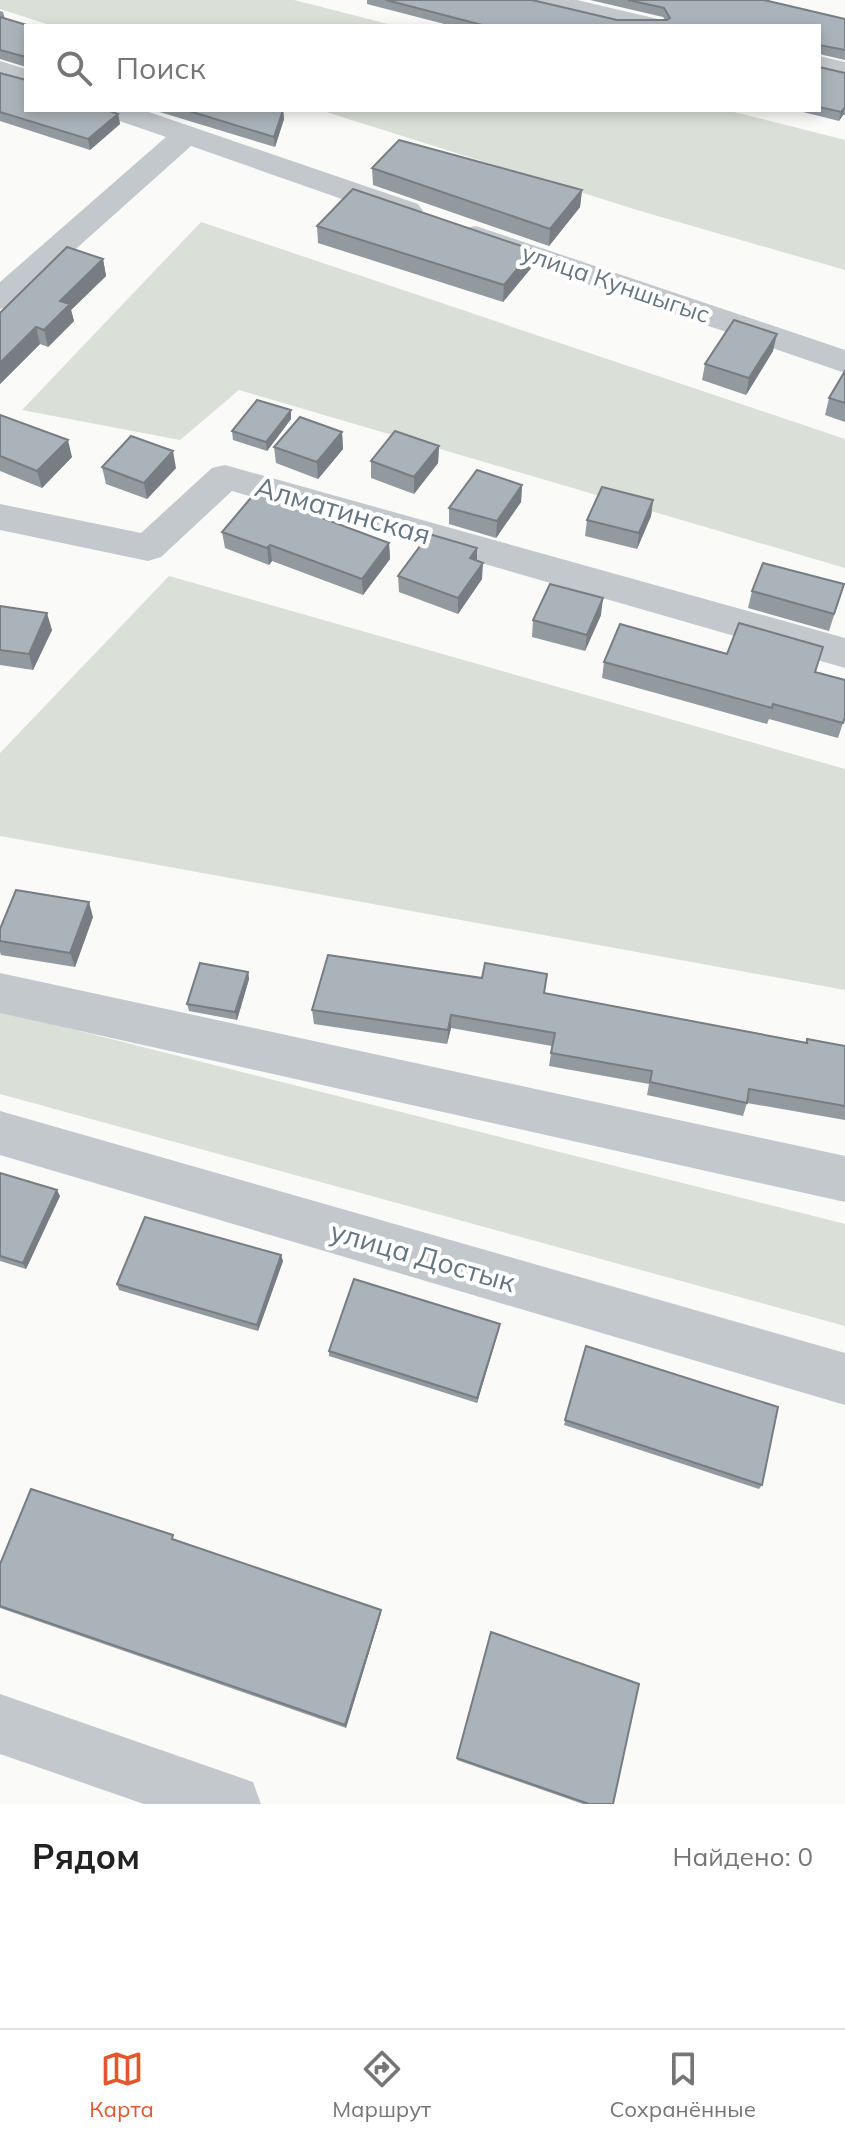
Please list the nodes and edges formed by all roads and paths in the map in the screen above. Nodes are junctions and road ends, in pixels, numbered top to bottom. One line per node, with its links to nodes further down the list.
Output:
1 (542, 0): 2 (street)
2 (644, 24)
3 (821, 65): 5 (street)
4 (0, 70): 6 (street)
5 (845, 71)
6 (24, 78)
7 (121, 112): 8 (street, улица Куншыгыс)
8 (186, 135): 9 (street); 10 (street, улица Куншыгыс)
9 (0, 299)
10 (845, 362)
11 (0, 517): 12 (street, Алматинская)
12 (845, 653)
13 (0, 993): 15 (street)
14 (0, 1133): 16 (street, улица Достык)
15 (845, 1179)
16 (845, 1379)
17 (0, 1724): 18 (street)
18 (231, 1804)

